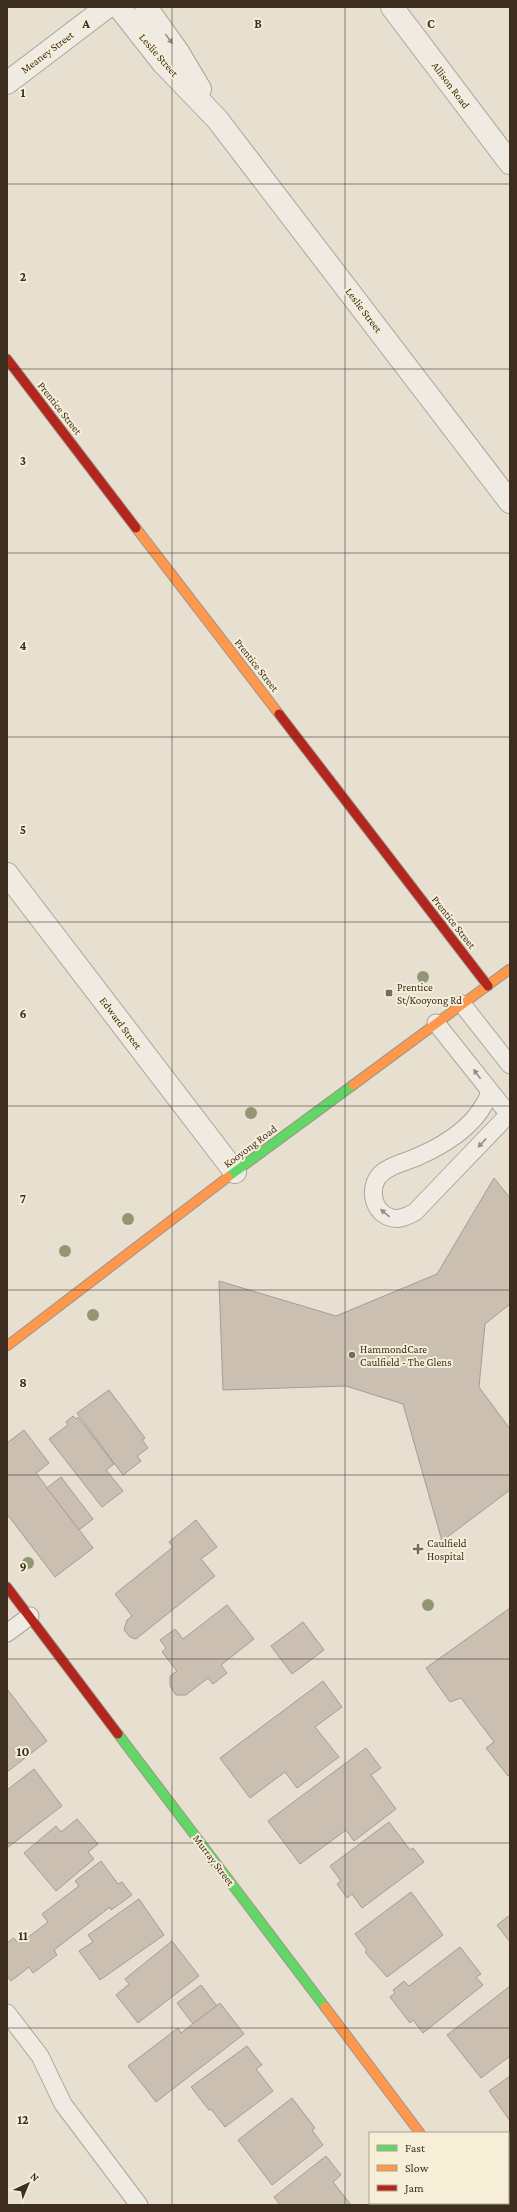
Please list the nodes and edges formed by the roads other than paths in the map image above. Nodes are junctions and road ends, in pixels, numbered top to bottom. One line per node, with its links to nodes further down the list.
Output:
1 (107, 7): 5 (street, Meaney Street)
2 (119, 7): 6 (street, Leslie Street)
3 (146, 7): 6 (street, Leslie Street, one-way to 6)
4 (392, 7): 7 (street, Allison Road)
5 (7, 83)
6 (217, 119): 9 (street, Leslie Street)
7 (510, 162)
8 (7, 359): 12 (street, Prentice Street)
9 (510, 502)
10 (7, 874): 18 (street, Edward Street)
11 (510, 969): 12 (street, Kooyong Road)
12 (488, 986): 13 (street, Kooyong Road)
13 (462, 1004): 14 (street, Kooyong Road); 15 (lane)
14 (436, 1023): 16 (lane, one-way to 14); 18 (street, Kooyong Road)
15 (510, 1065)
16 (490, 1092): 17 (lane); 17 (lane, one-way to 16)
17 (509, 1115)
18 (235, 1172): 19 (street, Kooyong Road)
19 (7, 1346)
20 (7, 1587): 21 (street, Murray Street)
21 (30, 1616): 22 (lane); 24 (street, Murray Street)
22 (7, 1633)
23 (7, 2013): 25 (lane)
24 (419, 2132)
25 (139, 2205)

